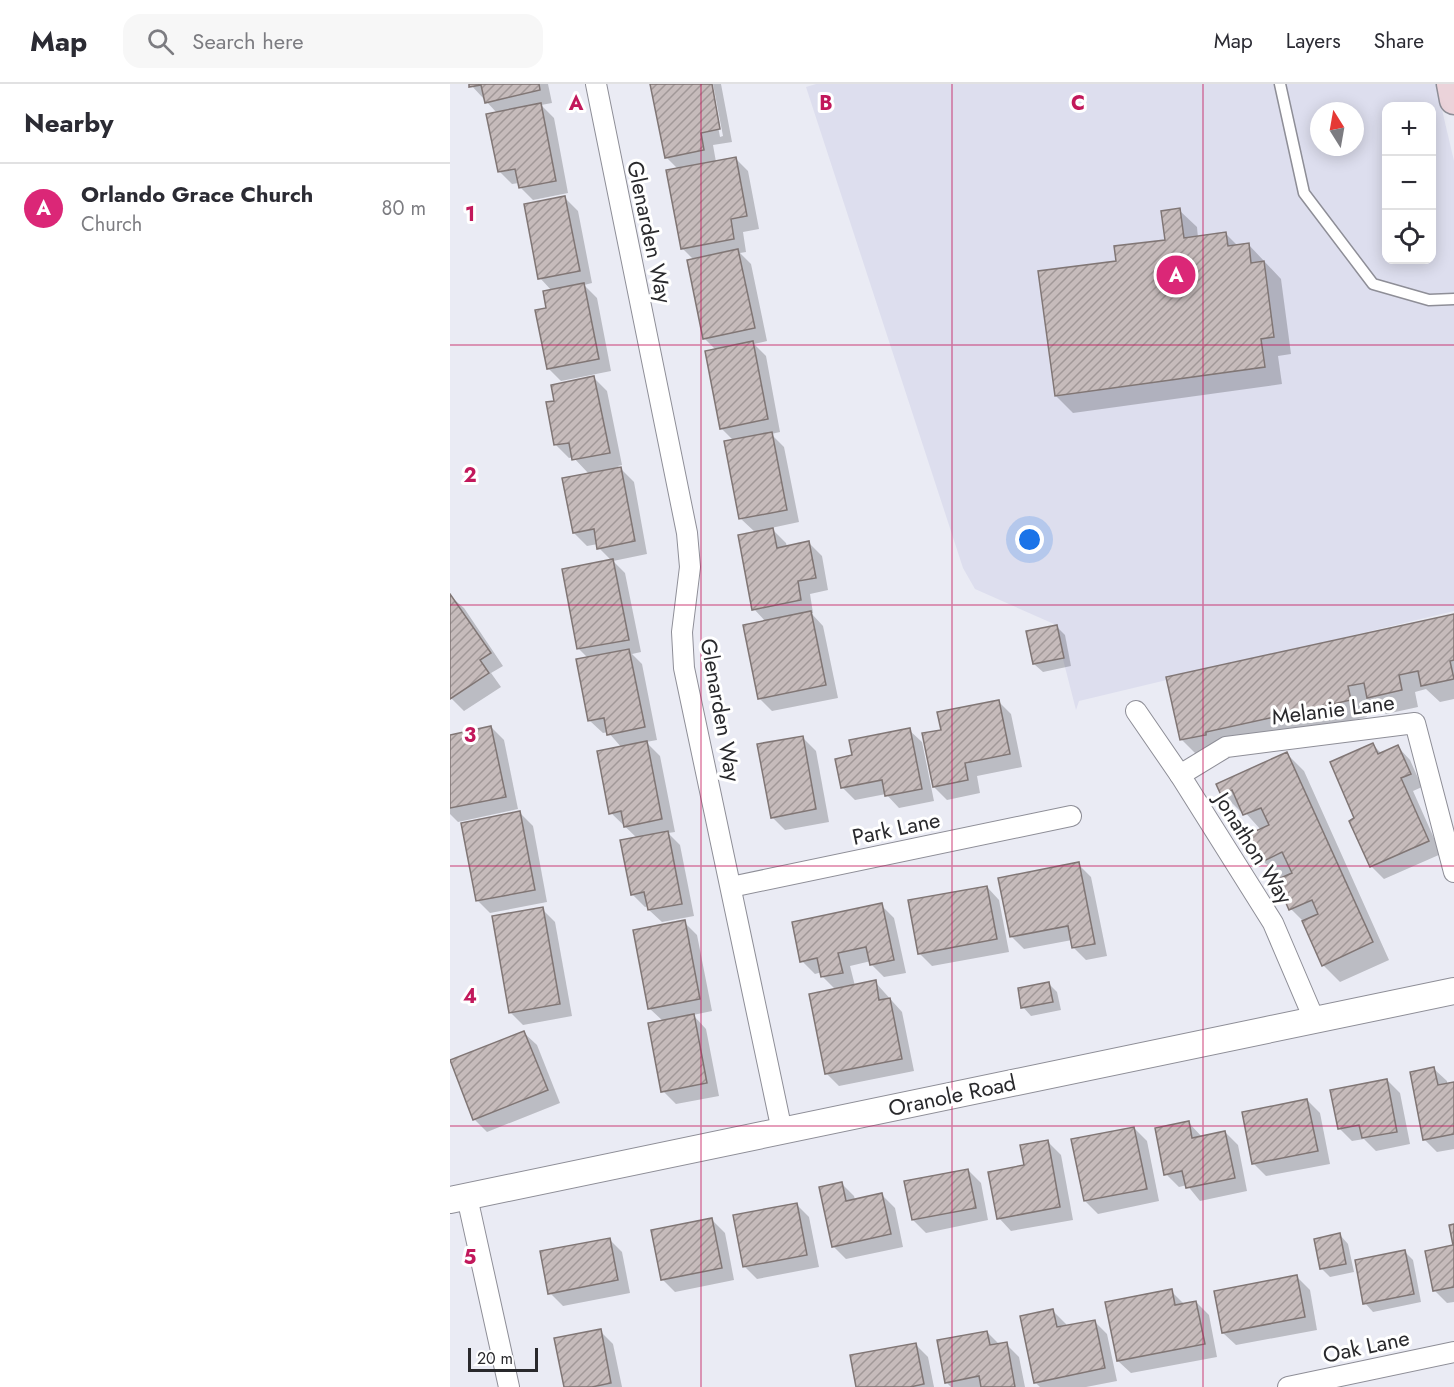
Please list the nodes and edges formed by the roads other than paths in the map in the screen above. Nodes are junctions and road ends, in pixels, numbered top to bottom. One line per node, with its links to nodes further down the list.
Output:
1 (596, 84): 10 (street, Glenarden Way)
2 (1280, 84): 5 (lane)
3 (1451, 84): 4 (main road)
4 (1454, 100)
5 (1454, 299)
6 (1136, 711): 7 (street, Jonathon Way)
7 (1180, 775): 9 (street, Melanie Lane); 12 (street, Jonathon Way)
8 (1071, 816): 10 (street, Park Lane)
9 (1454, 872)
10 (731, 887): 13 (street, Glenarden Way)
11 (1454, 991): 12 (street, Oranole Road)
12 (1314, 1019): 13 (street, Oranole Road)
13 (782, 1131): 14 (street, Oranole Road)
14 (459, 1198): 16 (street)
15 (1454, 1352): 17 (street, Oak Lane)
16 (509, 1387)
17 (1288, 1387)

